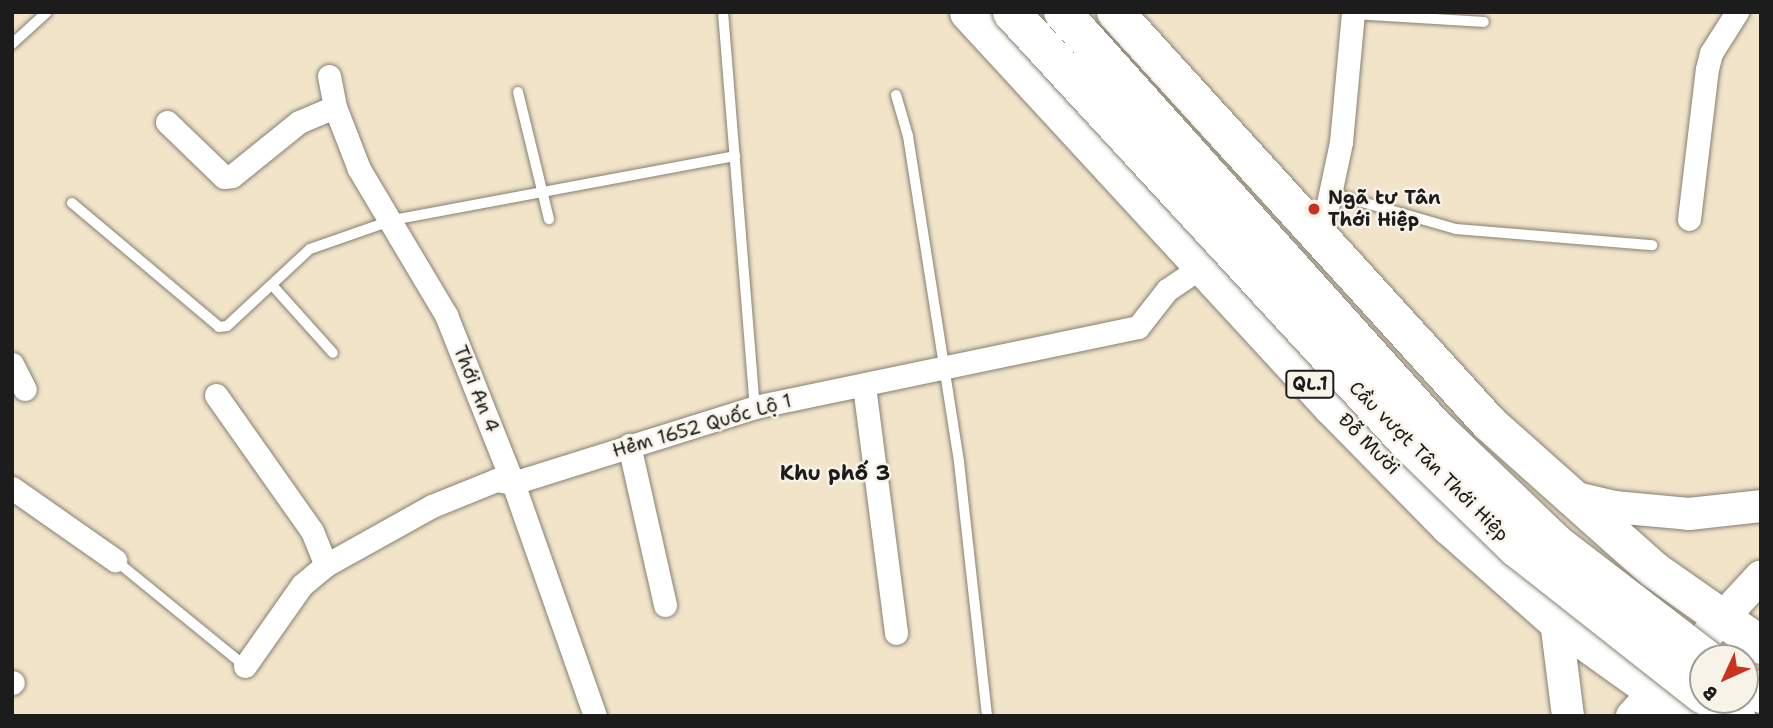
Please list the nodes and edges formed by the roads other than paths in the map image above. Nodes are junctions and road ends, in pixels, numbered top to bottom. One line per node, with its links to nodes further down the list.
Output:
1 (47, 12): 10 (lane)
2 (723, 12): 16 (lane)
3 (968, 12): 25 (highway, Đỗ Mười / QL.1)
4 (1012, 12): 50 (highway, Cầu vượt Tân Thới Hiệp / QL.1, bridge)
5 (1062, 12): 47 (highway, Cầu vượt Tân Thới Hiệp, bridge)
6 (1115, 12): 23 (highway)
7 (1737, 12): 21 (street)
8 (1353, 13): 9 (lane); 17 (street)
9 (1484, 22)
10 (12, 44)
11 (330, 76): 14 (street, Thới An 4)
12 (518, 92): 18 (lane)
13 (896, 95): 29 (lane)
14 (335, 107): 15 (street); 22 (street, Thới An 4)
15 (167, 122)
16 (735, 156): 18 (lane); 33 (lane)
17 (1331, 193): 23 (street); 24 (lane)
18 (543, 194): 20 (lane); 22 (lane)
19 (72, 203): 26 (lane)
20 (549, 219)
21 (1689, 219)
22 (393, 220): 26 (lane); 35 (street, Thới An 4)
23 (1320, 241): 37 (highway)
24 (1652, 245)
25 (1201, 267): 29 (street, Hẻm 1652 Quốc Lộ 1); 45 (highway, Đỗ Mười / QL.1)
26 (272, 285): 27 (lane)
27 (333, 353)
28 (12, 364): 31 (street)
29 (943, 370): 30 (street, Hẻm 1652 Quốc Lộ 1); 53 (lane)
30 (864, 386): 33 (street, Hẻm 1652 Quốc Lộ 1); 46 (street)
31 (25, 389)
32 (216, 395): 41 (street)
33 (755, 407): 34 (street, Hẻm 1652 Quốc Lộ 1)
34 (629, 445): 35 (street, Hẻm 1652 Quốc Lộ 1); 43 (street)
35 (513, 482): 41 (street, Hẻm 1652 Quốc Lộ 1); 52 (street, Thới An 4)
36 (12, 488): 39 (street)
37 (1565, 495): 38 (main road); 40 (highway)
38 (1761, 506)
39 (115, 560): 49 (lane)
40 (1647, 564): 44 (highway); 45 (highway)
41 (326, 565): 49 (street, Hẻm 1652 Quốc Lộ 1)
42 (1761, 576): 44 (main road)
43 (665, 606)
44 (1720, 618): 48 (highway); 51 (main road)
45 (1570, 631): 51 (highway, Đỗ Mười / QL.1); 54 (main road)
46 (896, 633)
47 (1689, 645)
48 (1761, 645)
49 (245, 666)
50 (1689, 684)
51 (1643, 704): 55 (highway, Đỗ Mười / QL.1)
52 (595, 716)
53 (987, 716)
54 (1568, 716)
55 (1689, 716)

